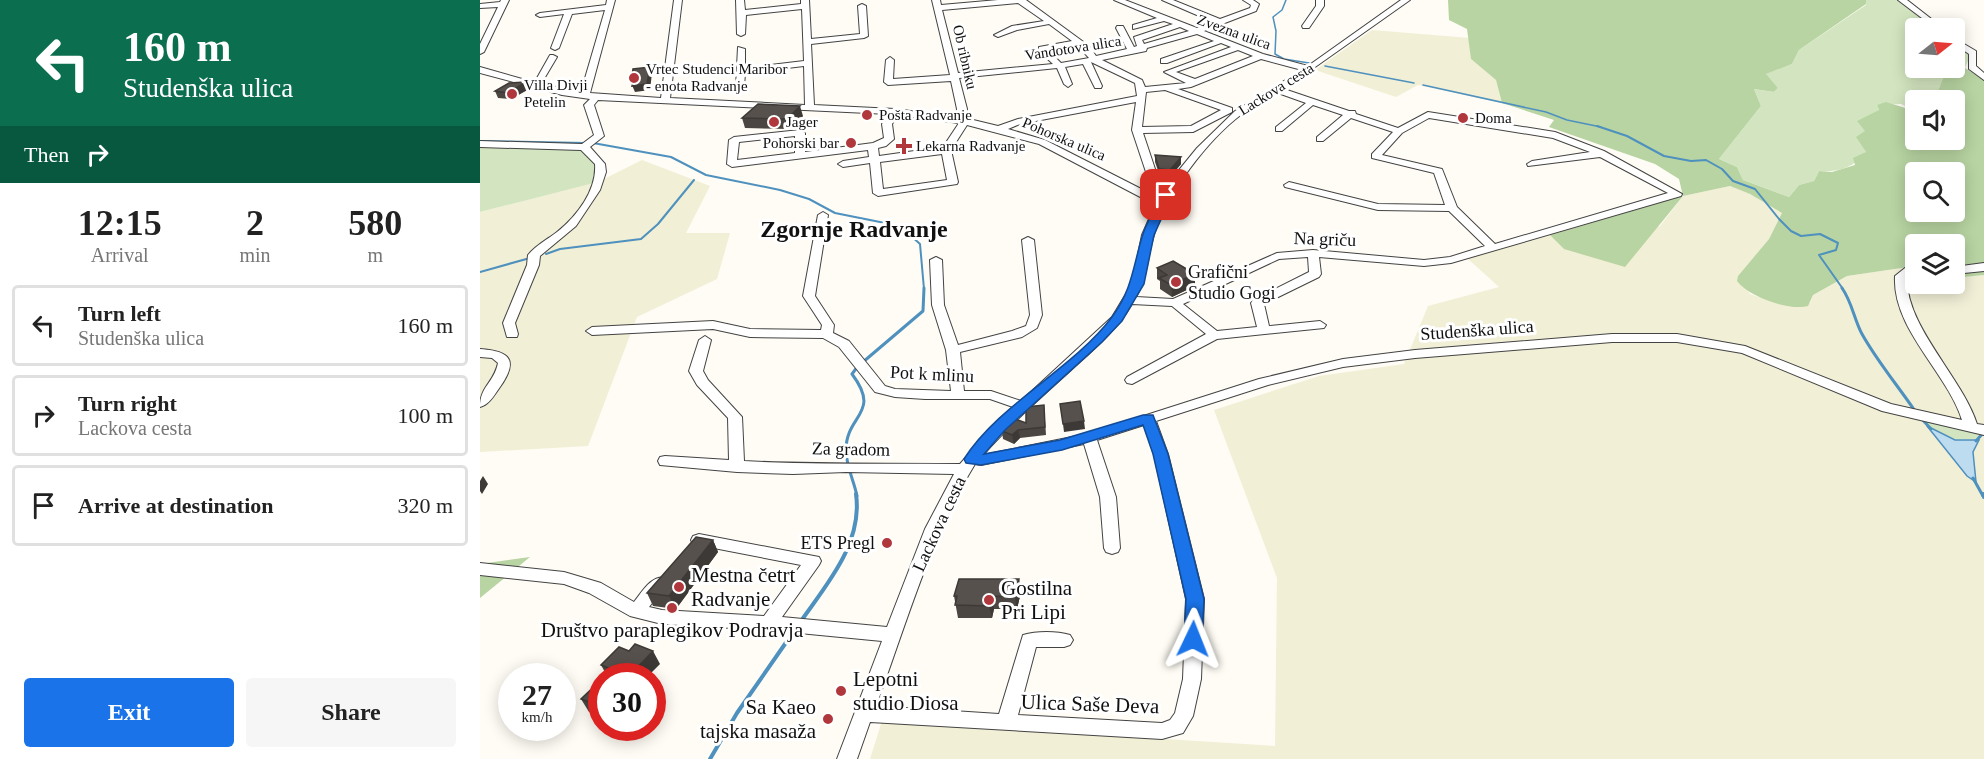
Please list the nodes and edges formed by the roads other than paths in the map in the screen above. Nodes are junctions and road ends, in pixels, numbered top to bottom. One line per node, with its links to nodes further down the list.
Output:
1 (678, 0): 64 (street)
2 (740, 0): 19 (street)
3 (1021, 0): 14 (street); 23 (street)
4 (1118, 0): 21 (street, Zvezna ulica)
5 (1166, 0): 24 (street)
6 (1247, 0): 24 (street, Vandotova ulica)
7 (1320, 0): 27 (street)
8 (1902, 0): 20 (street)
9 (504, 2): 15 (street); 40 (street)
10 (1392, 2): 11 (street)
11 (1404, 2): 48 (street, Lackova cesta)
12 (805, 3): 19 (street); 34 (street)
13 (610, 4): 17 (street); 62 (street)
14 (937, 4): 52 (street, Ob ribniku)
15 (480, 6)
16 (862, 6): 34 (street)
17 (580, 10): 18 (street); 18 (street)
18 (568, 12): 56 (street)
19 (742, 13): 31 (street)
20 (1926, 18)
21 (1162, 19): 25 (street, Zvezna ulica); 26 (street)
22 (1006, 22): 28 (street)
23 (1049, 22): 28 (street); 35 (street)
24 (1221, 22): 30 (street, Vandotova ulica)
25 (1178, 25): 30 (street, Zvezna ulica); 37 (street)
26 (1136, 27)
27 (1306, 27)
28 (1015, 28): 32 (street)
29 (1120, 28): 41 (street)
30 (1194, 32): 33 (street, Zvezna ulica); 37 (street, Vandotova ulica)
31 (741, 34)
32 (998, 35)
33 (1220, 41): 38 (street, Zvezna ulica); 45 (street)
34 (807, 42): 46 (street)
35 (1077, 42): 44 (street); 47 (street)
36 (1965, 46): 53 (street)
37 (1146, 48): 41 (street, Vandotova ulica); 45 (street)
38 (1238, 48): 42 (street, Zvezna ulica); 51 (street)
39 (741, 49): 50 (street)
40 (480, 52)
41 (1132, 52): 44 (street, Vandotova ulica)
42 (1260, 56): 48 (street, Zvezna ulica); 54 (street)
43 (890, 60): 52 (street, Vandotova ulica)
44 (1091, 60): 47 (street, Vandotova ulica); 57 (street); 61 (street)
45 (1164, 61): 51 (street)
46 (809, 63): 50 (street); 66 (street)
47 (1060, 66): 52 (street, Vandotova ulica); 55 (street)
48 (1309, 69): 60 (street, Lackova cesta)
49 (480, 70): 56 (street, Pohorska ulica)
50 (741, 71): 58 (street)
51 (1168, 72): 54 (street); 59 (street)
52 (953, 77): 69 (street, Ob ribniku)
53 (1984, 77)
54 (1195, 82): 59 (street)
55 (1068, 84)
56 (534, 85): 62 (street, Pohorska ulica)
57 (1098, 86)
58 (740, 87)
59 (1171, 88): 61 (street); 72 (street)
60 (1277, 90): 65 (street); 85 (street, Lackova cesta)
61 (1142, 94): 70 (street); 72 (street)
62 (585, 95): 63 (street, Pohorska ulica)
63 (596, 97): 64 (street, Pohorska ulica); 76 (street)
64 (665, 100): 66 (street, Pohorska ulica)
65 (1313, 100): 68 (street); 71 (street)
66 (810, 107): 67 (street, Pohorska ulica)
67 (895, 112): 69 (street, Pohorska ulica); 77 (street)
68 (1352, 113): 73 (street); 74 (street)
69 (962, 120): 70 (street, Pohorska ulica); 78 (street)
70 (999, 129): 85 (street, Pohorska ulica)
71 (1279, 129)
72 (1137, 130): 85 (street)
73 (1399, 131): 79 (street, Na griču); 86 (street, Na griču)
74 (1320, 140)
75 (480, 144): 76 (street)
76 (589, 144): 100 (street)
77 (873, 146): 80 (street); 81 (street)
78 (946, 150): 81 (street); 81 (street)
79 (1601, 153): 83 (street); 89 (street, Na griču)
80 (800, 155): 80 (street)
81 (873, 160): 82 (street)
82 (843, 164)
83 (1532, 164)
84 (1289, 185): 86 (street, Na griču)
85 (1159, 192): 95 (street, Lackova cesta)
86 (1452, 208): 89 (street, Na griču)
87 (823, 215): 101 (street)
88 (1028, 240): 104 (street)
89 (1493, 248): 90 (street, Na griču)
90 (1313, 253): 96 (street, Na griču); 98 (street)
91 (936, 260): 104 (street)
92 (1984, 267): 93 (street)
93 (1965, 270)
94 (1905, 273): 111 (street)
95 (1129, 300): 96 (street, Na griču); 109 (street, Lackova cesta)
96 (1175, 303): 102 (street)
97 (1320, 325): 98 (street)
98 (1264, 330): 102 (street)
99 (592, 331): 101 (street)
100 (512, 334)
101 (826, 334): 107 (street, Pot k mlinu)
102 (1214, 335): 106 (street)
103 (705, 340): 115 (street)
104 (953, 350): 107 (street)
105 (480, 353): 108 (street)
106 (1132, 380)
107 (958, 394): 109 (street, Pot k mlinu)
108 (480, 403)
109 (1023, 406): 114 (street, Lackova cesta)
110 (1148, 418): 111 (street, Studenška ulica); 112 (street, Studenška ulica); 125 (street, Ulica Saše Deva)
111 (1977, 428)
112 (1089, 438): 114 (street, Studenška ulica); 116 (street)
113 (665, 461): 115 (street, Za gradom)
114 (968, 464): 115 (street, Za gradom); 122 (street, Lackova cesta)
115 (736, 467)
116 (1112, 548)
117 (690, 549): 121 (street)
118 (674, 567): 120 (street)
119 (480, 569): 120 (street)
120 (636, 611): 121 (street)
121 (768, 623): 122 (street)
122 (893, 634): 124 (street, Lackova cesta)
123 (1064, 640): 125 (street)
124 (864, 713): 125 (street, Ulica Saše Deva); 126 (street, Lackova cesta)
125 (1006, 723)
126 (847, 759)

